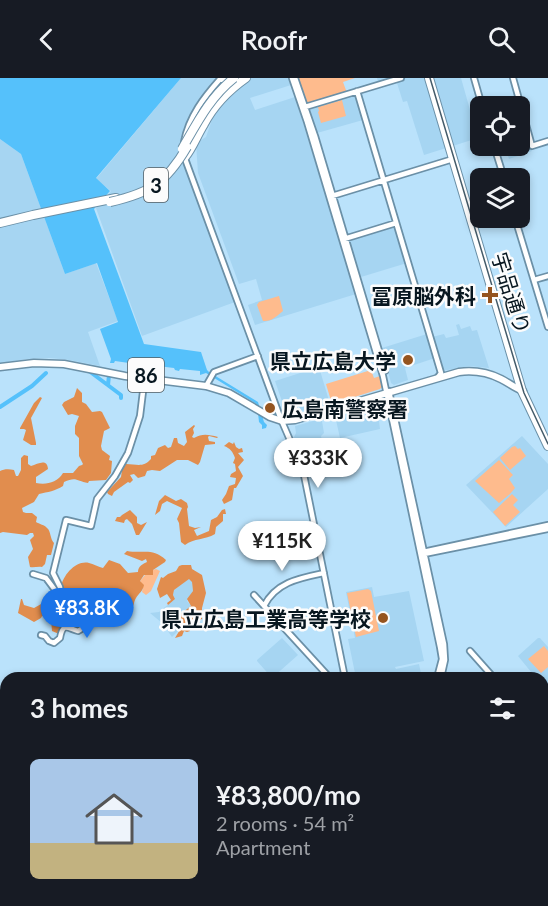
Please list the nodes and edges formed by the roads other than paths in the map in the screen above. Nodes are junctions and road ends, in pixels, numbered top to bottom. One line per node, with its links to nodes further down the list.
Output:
1 (294, 78): 11 (street)
2 (377, 78): 8 (street)
3 (401, 78): 8 (street)
4 (430, 78): 14 (highway, 宇品通り)
5 (474, 78): 10 (street)
6 (513, 78): 12 (street)
7 (232, 79): 13 (highway, bridge); 13 (highway); 13 (street)
8 (379, 85): 9 (street)
9 (357, 91): 11 (street); 15 (street)
10 (479, 96)
11 (304, 107): 16 (street)
12 (548, 141)
13 (185, 151): 18 (highway, 3, bridge); 24 (street)
14 (454, 159): 15 (street); 29 (highway, 宇品通り)
15 (383, 180): 16 (street); 17 (street)
16 (331, 196): 20 (street)
17 (396, 223): 20 (street); 26 (street)
18 (0, 225)
19 (518, 228): 22 (street)
20 (344, 239): 30 (street)
21 (548, 276): 22 (street)
22 (534, 280): 23 (street)
23 (548, 323)
24 (258, 356): 28 (street); 31 (street)
25 (0, 366): 27 (main road, 86)
26 (440, 375): 29 (main road, 86); 29 (main road, 86); 30 (main road, 86)
27 (145, 377): 28 (main road, 86); 39 (street)
28 (209, 380): 31 (main road, 86)
29 (521, 388): 32 (highway, 宇品通り); 33 (highway, 宇品通り)
30 (388, 391): 31 (main road, 86); 35 (street)
31 (281, 419): 36 (street)
32 (548, 440)
33 (548, 446)
34 (548, 527): 35 (street)
35 (423, 553): 45 (street)
36 (324, 573): 40 (street); 44 (street)
37 (33, 574): 39 (street)
38 (254, 595): 40 (street)
39 (59, 600): 41 (street)
40 (264, 606): 43 (street)
41 (42, 635)
42 (470, 651): 46 (street)
43 (324, 672)
44 (344, 672)
45 (440, 672)
46 (489, 672)

